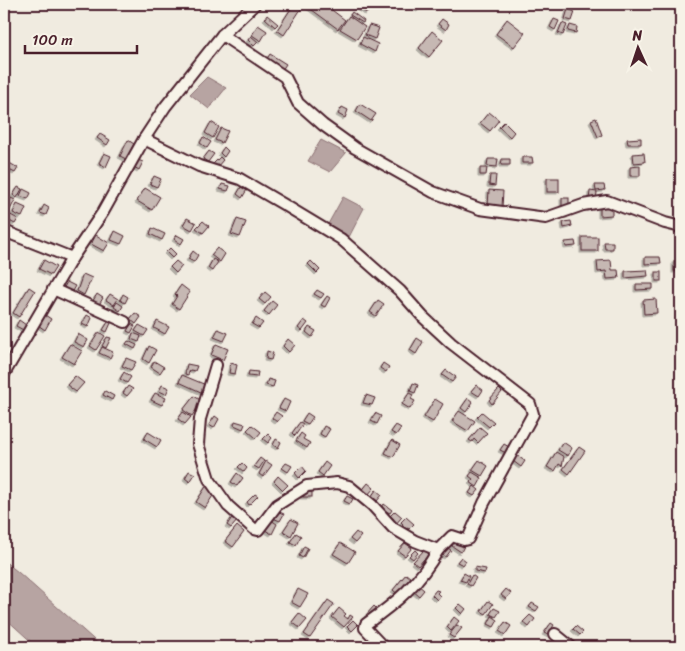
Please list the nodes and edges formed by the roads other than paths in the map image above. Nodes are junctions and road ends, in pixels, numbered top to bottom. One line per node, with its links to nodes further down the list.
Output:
1 (255, 4): 2 (street)
2 (222, 35): 3 (street); 4 (street)
3 (144, 139): 6 (street); 11 (street)
4 (681, 227)
5 (4, 231): 6 (street)
6 (72, 258): 7 (street)
7 (53, 289): 8 (street); 10 (street)
8 (125, 322)
9 (216, 365): 11 (street)
10 (4, 374)
11 (438, 550): 13 (street)
12 (555, 634): 14 (street)
13 (383, 647)
14 (571, 647)

